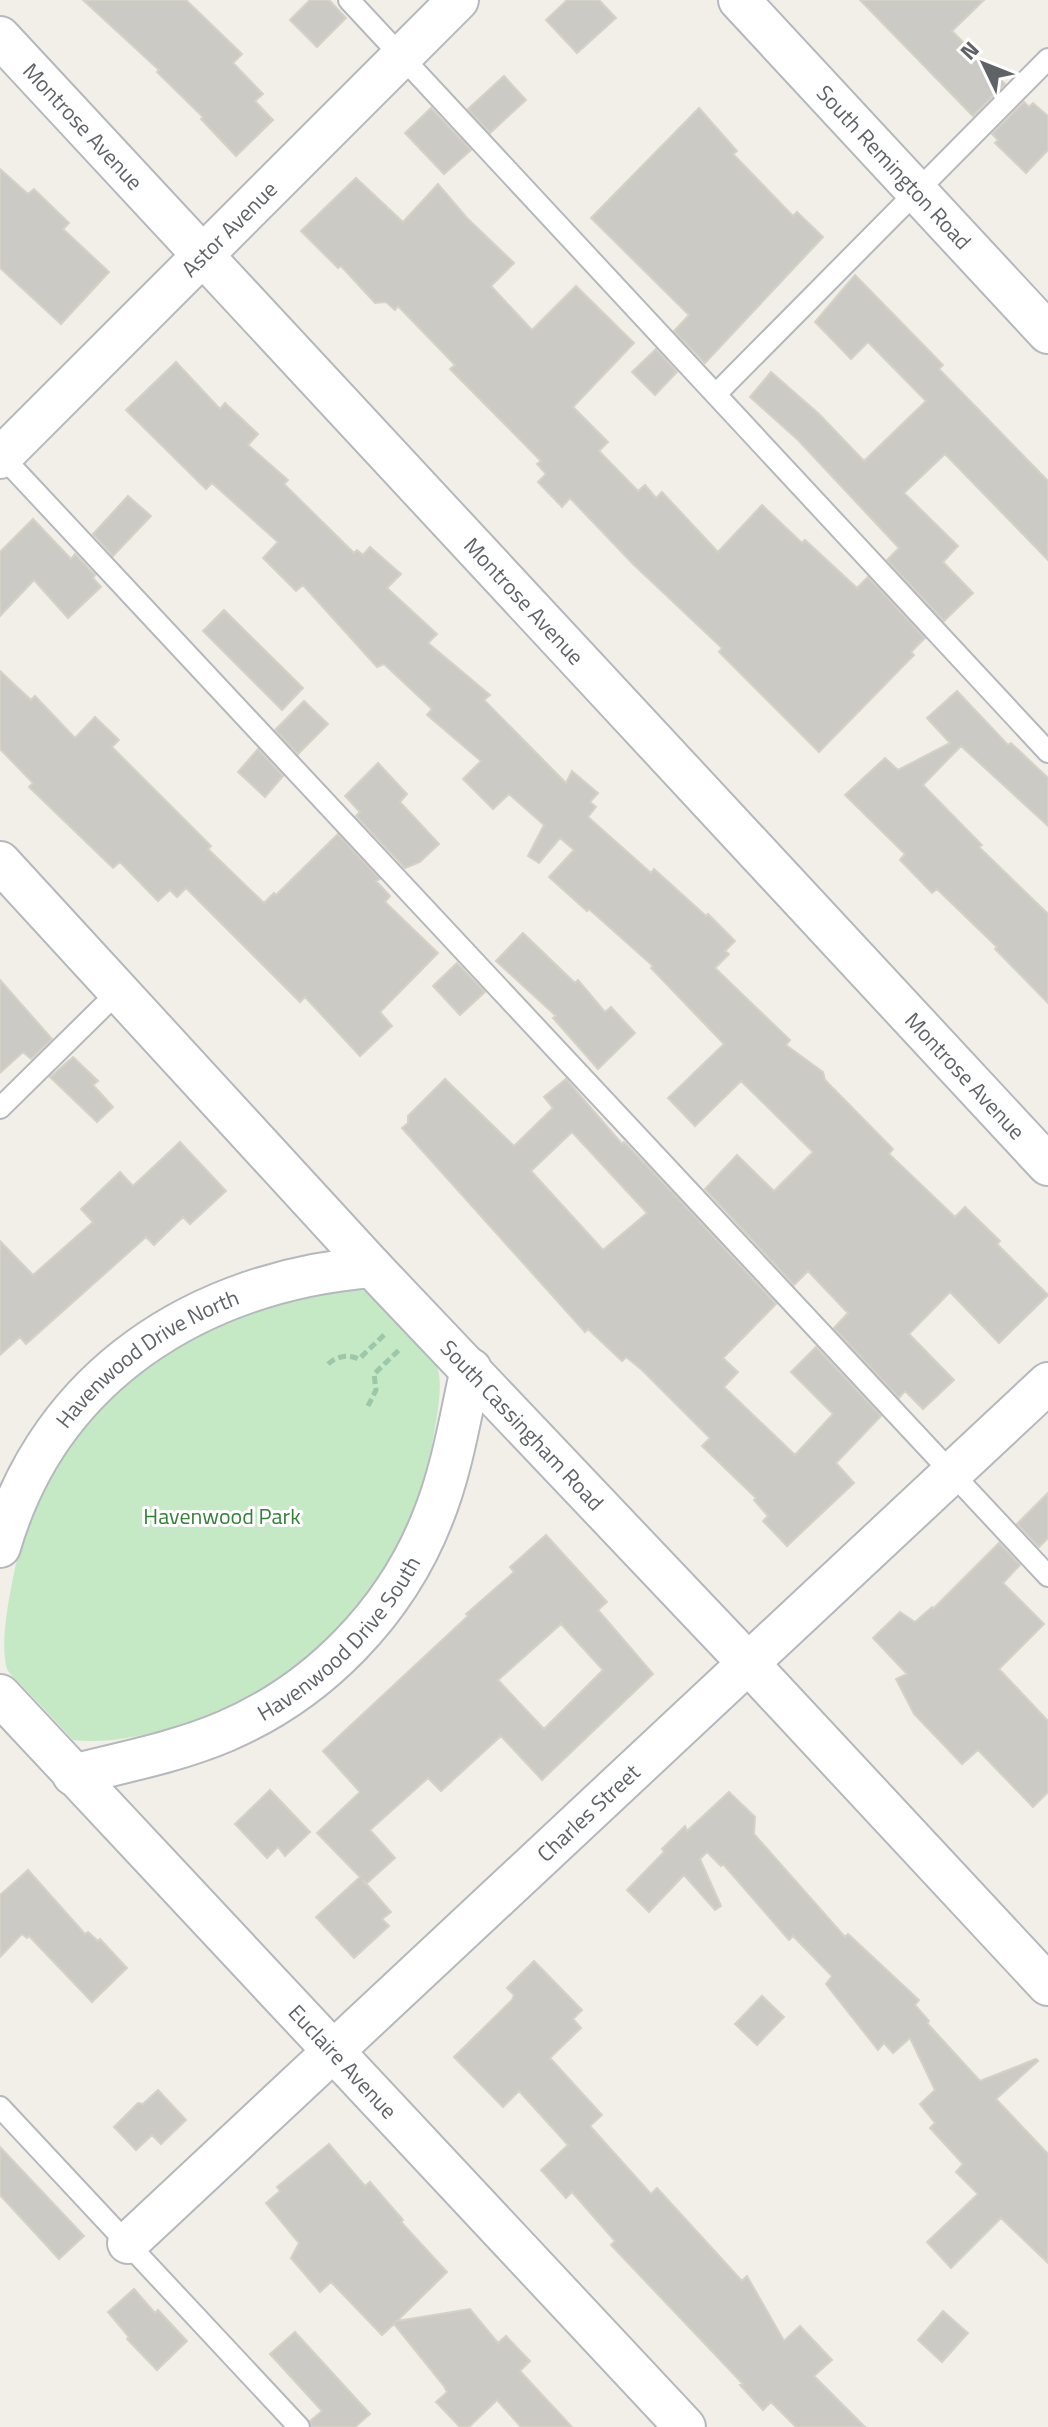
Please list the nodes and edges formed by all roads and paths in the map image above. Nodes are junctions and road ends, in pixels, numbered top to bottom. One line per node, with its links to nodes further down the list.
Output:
1 (349, 0): 5 (lane)
2 (458, 0): 5 (street, Astor Avenue)
3 (739, 0): 7 (street, South Remington Road)
4 (0, 37): 8 (street, Montrose Avenue)
5 (401, 56): 8 (street, Astor Avenue); 10 (lane)
6 (1048, 59): 7 (lane)
7 (916, 191): 9 (street, South Remington Road); 10 (lane)
8 (203, 255): 11 (street, Astor Avenue); 16 (street, Montrose Avenue)
9 (1048, 333)
10 (716, 394): 12 (lane)
11 (1, 456): 24 (lane)
12 (1048, 752)
13 (0, 862): 14 (street, South Cassingham Road)
14 (119, 991): 15 (lane); 17 (street, South Cassingham Road)
15 (0, 1108)
16 (1048, 1165)
17 (372, 1267): 21 (street, South Cassingham Road); 25 (street, Havenwood Drive North)
18 (388, 1331): 20 (path)
19 (403, 1345): 23 (path)
20 (328, 1364)
21 (471, 1369): 27 (street, South Cassingham Road); 29 (street, Havenwood Drive South)
22 (1048, 1383): 24 (street, Charles Street)
23 (368, 1406)
24 (952, 1473): 26 (lane); 27 (street, Charles Street)
25 (0, 1547)
26 (1048, 1576)
27 (748, 1663): 30 (street, South Cassingham Road); 31 (street, Charles Street)
28 (0, 1695): 29 (street, Euclaire Avenue)
29 (73, 1775): 31 (street, Euclaire Avenue)
30 (1048, 1985)
31 (334, 2050): 33 (street, Charles Street); 35 (street, Euclaire Avenue)
32 (0, 2107): 33 (lane)
33 (128, 2243): 34 (lane)
34 (299, 2427)
35 (685, 2427)

